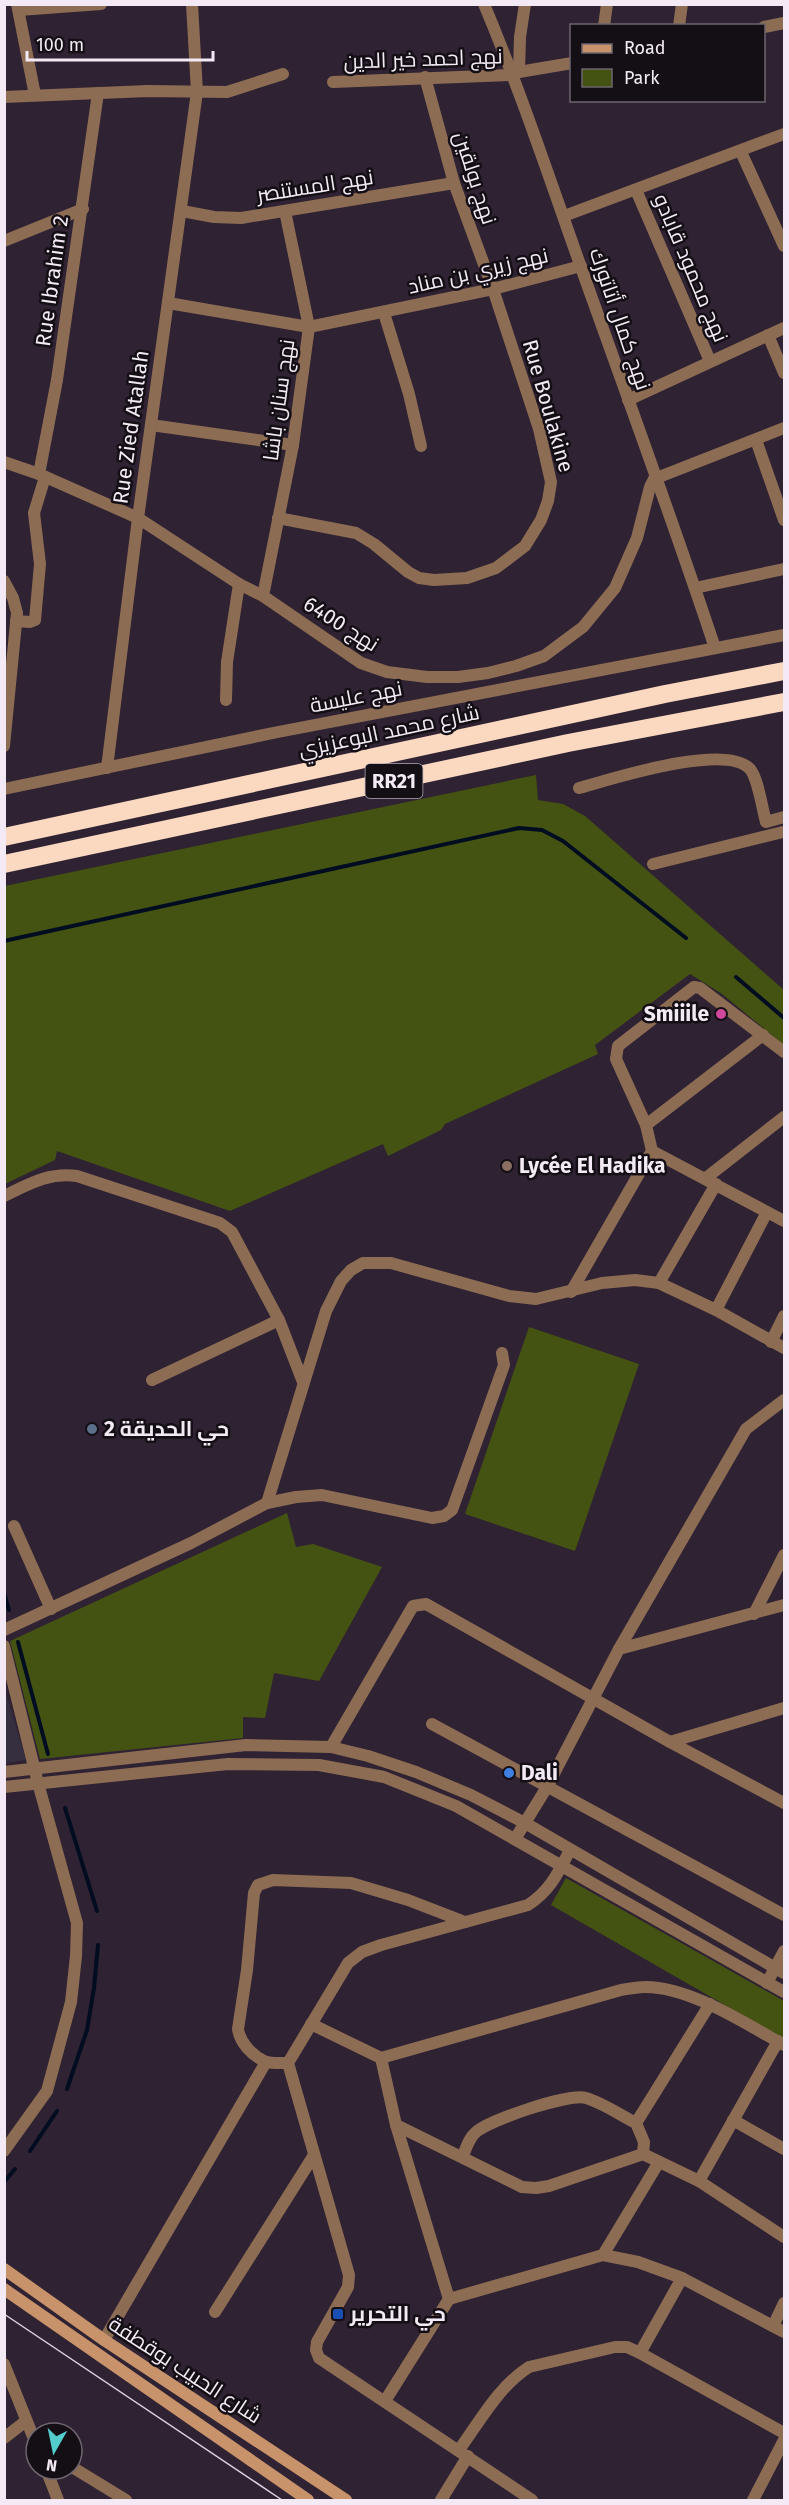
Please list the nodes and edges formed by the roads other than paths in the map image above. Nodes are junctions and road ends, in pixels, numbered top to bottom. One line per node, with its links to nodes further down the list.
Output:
1 (101, 4): 7 (street)
2 (192, 4): 17 (street, Rue Zied Atallah)
3 (484, 4): 14 (street, نهج كمال أتاتورك)
4 (525, 4): 14 (street)
5 (608, 4): 9 (street)
6 (682, 4): 10 (street)
7 (18, 7): 19 (street)
8 (784, 23): 11 (street)
9 (604, 24)
10 (679, 24)
11 (765, 27)
12 (570, 63): 14 (street, نهج احمد خير الدين)
13 (283, 74): 17 (street)
14 (516, 74): 15 (street, نهج احمد خير الدين); 28 (street, نهج كمال أتاتورك)
15 (425, 77): 16 (street, نهج احمد خير الدين); 23 (street, نهج بولقين)
16 (333, 82)
17 (197, 92): 18 (street); 26 (street, Rue Zied Atallah)
18 (98, 93): 19 (street); 25 (street, Rue Ibrahim 2)
19 (35, 95): 20 (street)
20 (4, 97)
21 (784, 134): 22 (street)
22 (741, 152): 24 (street); 30 (street)
23 (454, 183): 27 (street, نهج المستنصر); 32 (street, نهج بولقين)
24 (636, 190): 28 (street); 38 (street, نهج محمود قابادو)
25 (82, 209): 29 (street); 47 (street, Rue Ibrahim 2)
26 (182, 211): 27 (street, نهج المستنصر); 33 (street, Rue Zied Atallah)
27 (285, 211): 35 (street, نهج سنان باشا)
28 (564, 216): 31 (street, نهج كمال أتاتورك)
29 (4, 241)
30 (784, 244)
31 (580, 266): 32 (street, نهج زيري بن مناد); 40 (street, نهج كمال أتاتورك)
32 (493, 289): 34 (street, نهج زيري بن مناد); 50 (street, Rue Boulakine)
33 (168, 303): 35 (street, نهج زيري بن مناد); 41 (street, Rue Zied Atallah)
34 (384, 313): 35 (street, نهج زيري بن مناد); 45 (street, نهج زيري بن مناد)
35 (309, 327): 44 (street, نهج سنان باشا)
36 (784, 328): 37 (street)
37 (768, 335): 38 (street); 39 (street)
38 (710, 361): 40 (street)
39 (784, 373)
40 (628, 400): 48 (street, نهج كمال أتاتورك)
41 (151, 425): 44 (street); 49 (street, Rue Zied Atallah)
42 (784, 428): 43 (street)
43 (756, 441): 48 (street); 51 (street)
44 (293, 445): 50 (street, نهج سنان باشا)
45 (421, 446)
46 (4, 462): 47 (street, نهج 6400)
47 (42, 476): 49 (street, نهج 6400); 57 (street, Rue Ibrahim 2)
48 (658, 477): 55 (street, نهج كمال أتاتورك); 61 (street, نهج 6400)
49 (138, 518): 54 (street, نهج 6400); 66 (street, Rue Zied Atallah)
50 (278, 518): 56 (street, نهج سنان باشا)
51 (784, 520)
52 (784, 569): 55 (street)
53 (4, 581): 57 (street)
54 (239, 584): 56 (street, نهج 6400); 63 (street)
55 (695, 588): 59 (street, نهج كمال أتاتورك)
56 (263, 596): 61 (street, نهج 6400)
57 (16, 621): 65 (street)
58 (784, 635): 59 (street, نهج عليسة)
59 (716, 648): 62 (street, نهج عليسة)
60 (784, 671): 71 (highway, شارع محمد البوعزيزي / RR21)
61 (488, 673): 62 (street)
62 (493, 690): 66 (street, نهج عليسة)
63 (226, 700)
64 (784, 702): 72 (highway, RR21)
65 (4, 746)
66 (107, 768): 67 (street, نهج عليسة)
67 (4, 789)
68 (579, 789): 69 (street)
69 (782, 818): 70 (street)
70 (784, 835): 73 (street)
71 (4, 837)
72 (4, 864)
73 (653, 864)
74 (763, 1035): 75 (street); 77 (street); 77 (street)
75 (784, 1052)
76 (784, 1117): 79 (street)
77 (646, 1125): 78 (street)
78 (652, 1151): 79 (street); 84 (street)
79 (711, 1181): 81 (street); 83 (street)
80 (4, 1196): 87 (street)
81 (767, 1212): 82 (street); 85 (street)
82 (784, 1220)
83 (659, 1283): 84 (street); 85 (street)
84 (571, 1292): 92 (street)
85 (716, 1310): 88 (street)
86 (784, 1316): 88 (street)
87 (279, 1320): 91 (street); 92 (street)
88 (771, 1342): 89 (street)
89 (784, 1348)
90 (502, 1353): 94 (street)
91 (152, 1380)
92 (303, 1382): 94 (street)
93 (784, 1400): 102 (street)
94 (267, 1503): 98 (street)
95 (14, 1526): 98 (street)
96 (784, 1555): 99 (street)
97 (784, 1605): 99 (street)
98 (51, 1609): 100 (street)
99 (754, 1614): 102 (street)
100 (4, 1630)
101 (4, 1646): 108 (street)
102 (619, 1649): 103 (street)
103 (592, 1697): 106 (street); 107 (street); 112 (street)
104 (784, 1708): 106 (street)
105 (432, 1724): 112 (street)
106 (670, 1742): 113 (street)
107 (331, 1747): 108 (street); 114 (street)
108 (35, 1768): 109 (street); 110 (street)
109 (4, 1772)
110 (38, 1783): 111 (street); 115 (street); 134 (street)
111 (4, 1787)
112 (547, 1787): 114 (street); 118 (street)
113 (784, 1803)
114 (525, 1823): 115 (street); 116 (street)
115 (515, 1839): 117 (street)
116 (570, 1850): 117 (street); 121 (street)
117 (562, 1865): 119 (street); 122 (street)
118 (784, 1914)
119 (465, 1922): 125 (street); 128 (street)
120 (784, 1951): 121 (street)
121 (780, 1971): 122 (street)
122 (767, 1983): 123 (street)
123 (784, 1992)
124 (710, 2004): 126 (street); 127 (street); 131 (street)
125 (310, 2024): 127 (street); 129 (street)
126 (781, 2043): 130 (street)
127 (381, 2058): 132 (street)
128 (266, 2062): 129 (street); 150 (street)
129 (288, 2063): 136 (street)
130 (733, 2120): 133 (street); 139 (street)
131 (636, 2122): 135 (street); 137 (street)
132 (396, 2125): 137 (street); 145 (street)
133 (784, 2149)
134 (4, 2151)
135 (643, 2154): 137 (street); 138 (street)
136 (314, 2155): 147 (street); 154 (street)
137 (463, 2156)
138 (659, 2163): 139 (street); 141 (street)
139 (699, 2181): 140 (street)
140 (784, 2236)
141 (603, 2255): 143 (street); 145 (street)
142 (4, 2270): 150 (main road, شارع الحبيب بوقطفة)
143 (682, 2278): 148 (street); 151 (street)
144 (7, 2293): 165 (main road, شارع الحبيب بوقطفة)
145 (449, 2299): 154 (street)
146 (784, 2303): 148 (street)
147 (215, 2312)
148 (773, 2326): 149 (street)
149 (784, 2332)
150 (104, 2340): 166 (main road, شارع الحبيب بوقطفة)
151 (640, 2353): 157 (street); 160 (street)
152 (4, 2364): 153 (street)
153 (8, 2383): 155 (street)
154 (385, 2401): 160 (street)
155 (26, 2421)
156 (24, 2423): 158 (street)
157 (784, 2433)
158 (4, 2439)
159 (784, 2440): 169 (street)
160 (464, 2453): 167 (street); 168 (street)
161 (84, 2474): 164 (street)
162 (51, 2481): 163 (street)
163 (58, 2500)
164 (126, 2500)
165 (308, 2500)
166 (346, 2500)
167 (441, 2500)
168 (532, 2500)
169 (753, 2500)

